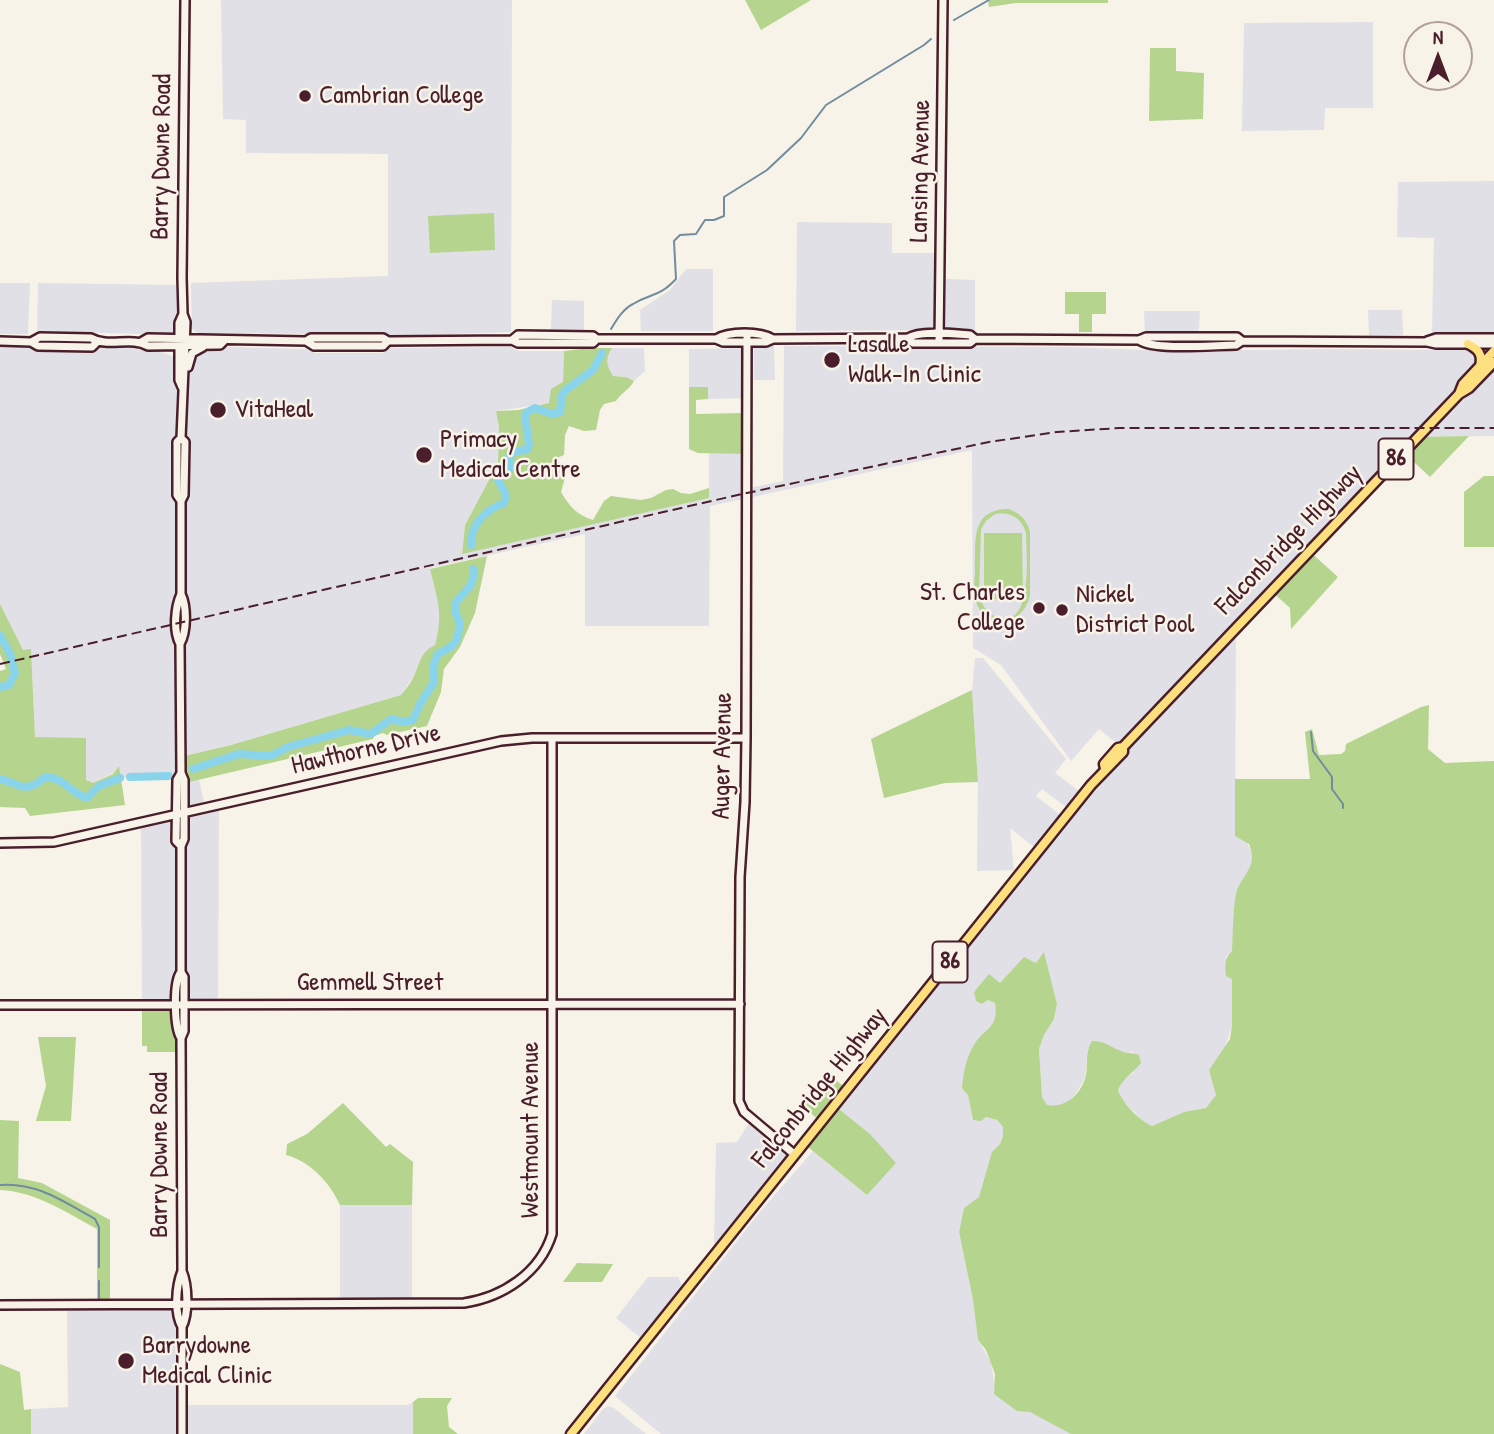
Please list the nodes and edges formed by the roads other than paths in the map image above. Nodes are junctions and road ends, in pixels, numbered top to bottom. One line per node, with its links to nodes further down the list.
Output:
1 (185, 0): 9 (street, Barry Downe Road)
2 (943, 0): 3 (street, Lansing Avenue)
3 (939, 338): 5 (street); 10 (street)
4 (1494, 338): 10 (street)
5 (747, 339): 7 (street); 23 (street, Auger Avenue)
6 (0, 341): 8 (street)
7 (224, 341): 9 (street); 13 (street)
8 (141, 342): 9 (street); 14 (street)
9 (182, 342): 13 (street); 14 (street); 16 (street, Barry Downe Road); 19 (street, Barry Downe Road)
10 (1427, 342): 11 (street)
11 (1468, 344): 12 (street); 18 (main road)
12 (1494, 344)
13 (206, 345): 19 (street)
14 (160, 346): 16 (street)
15 (1494, 351): 18 (main road, Falconbridge Highway / 86)
16 (179, 358): 20 (street, Barry Downe Road)
17 (1494, 362): 21 (main road, Falconbridge Highway / 86)
18 (1480, 366): 21 (main road, Falconbridge Highway / 86)
19 (184, 377): 20 (street, Barry Downe Road)
20 (182, 387): 24 (street, Barry Downe Road)
21 (1459, 394): 30 (main road, Falconbridge Highway / 86)
22 (552, 738): 23 (street, Hawthorne Drive); 24 (street, Hawthorne Drive); 26 (street, Westmount Avenue)
23 (746, 738): 27 (street, Auger Avenue)
24 (180, 814): 25 (street, Hawthorne Drive); 29 (street, Barry Downe Road)
25 (0, 843)
26 (553, 1004): 27 (street, Gemmell Street); 29 (street, Gemmell Street); 31 (street, Westmount Avenue)
27 (740, 1004): 30 (street, Auger Avenue)
28 (0, 1005): 29 (street, Gemmell Street)
29 (180, 1005): 31 (street, Barry Downe Road)
30 (794, 1154): 34 (main road, Falconbridge Highway / 86)
31 (182, 1304): 32 (street, Westmount Avenue); 33 (street, Barry Downe Road)
32 (0, 1305)
33 (182, 1434)
34 (570, 1434)

